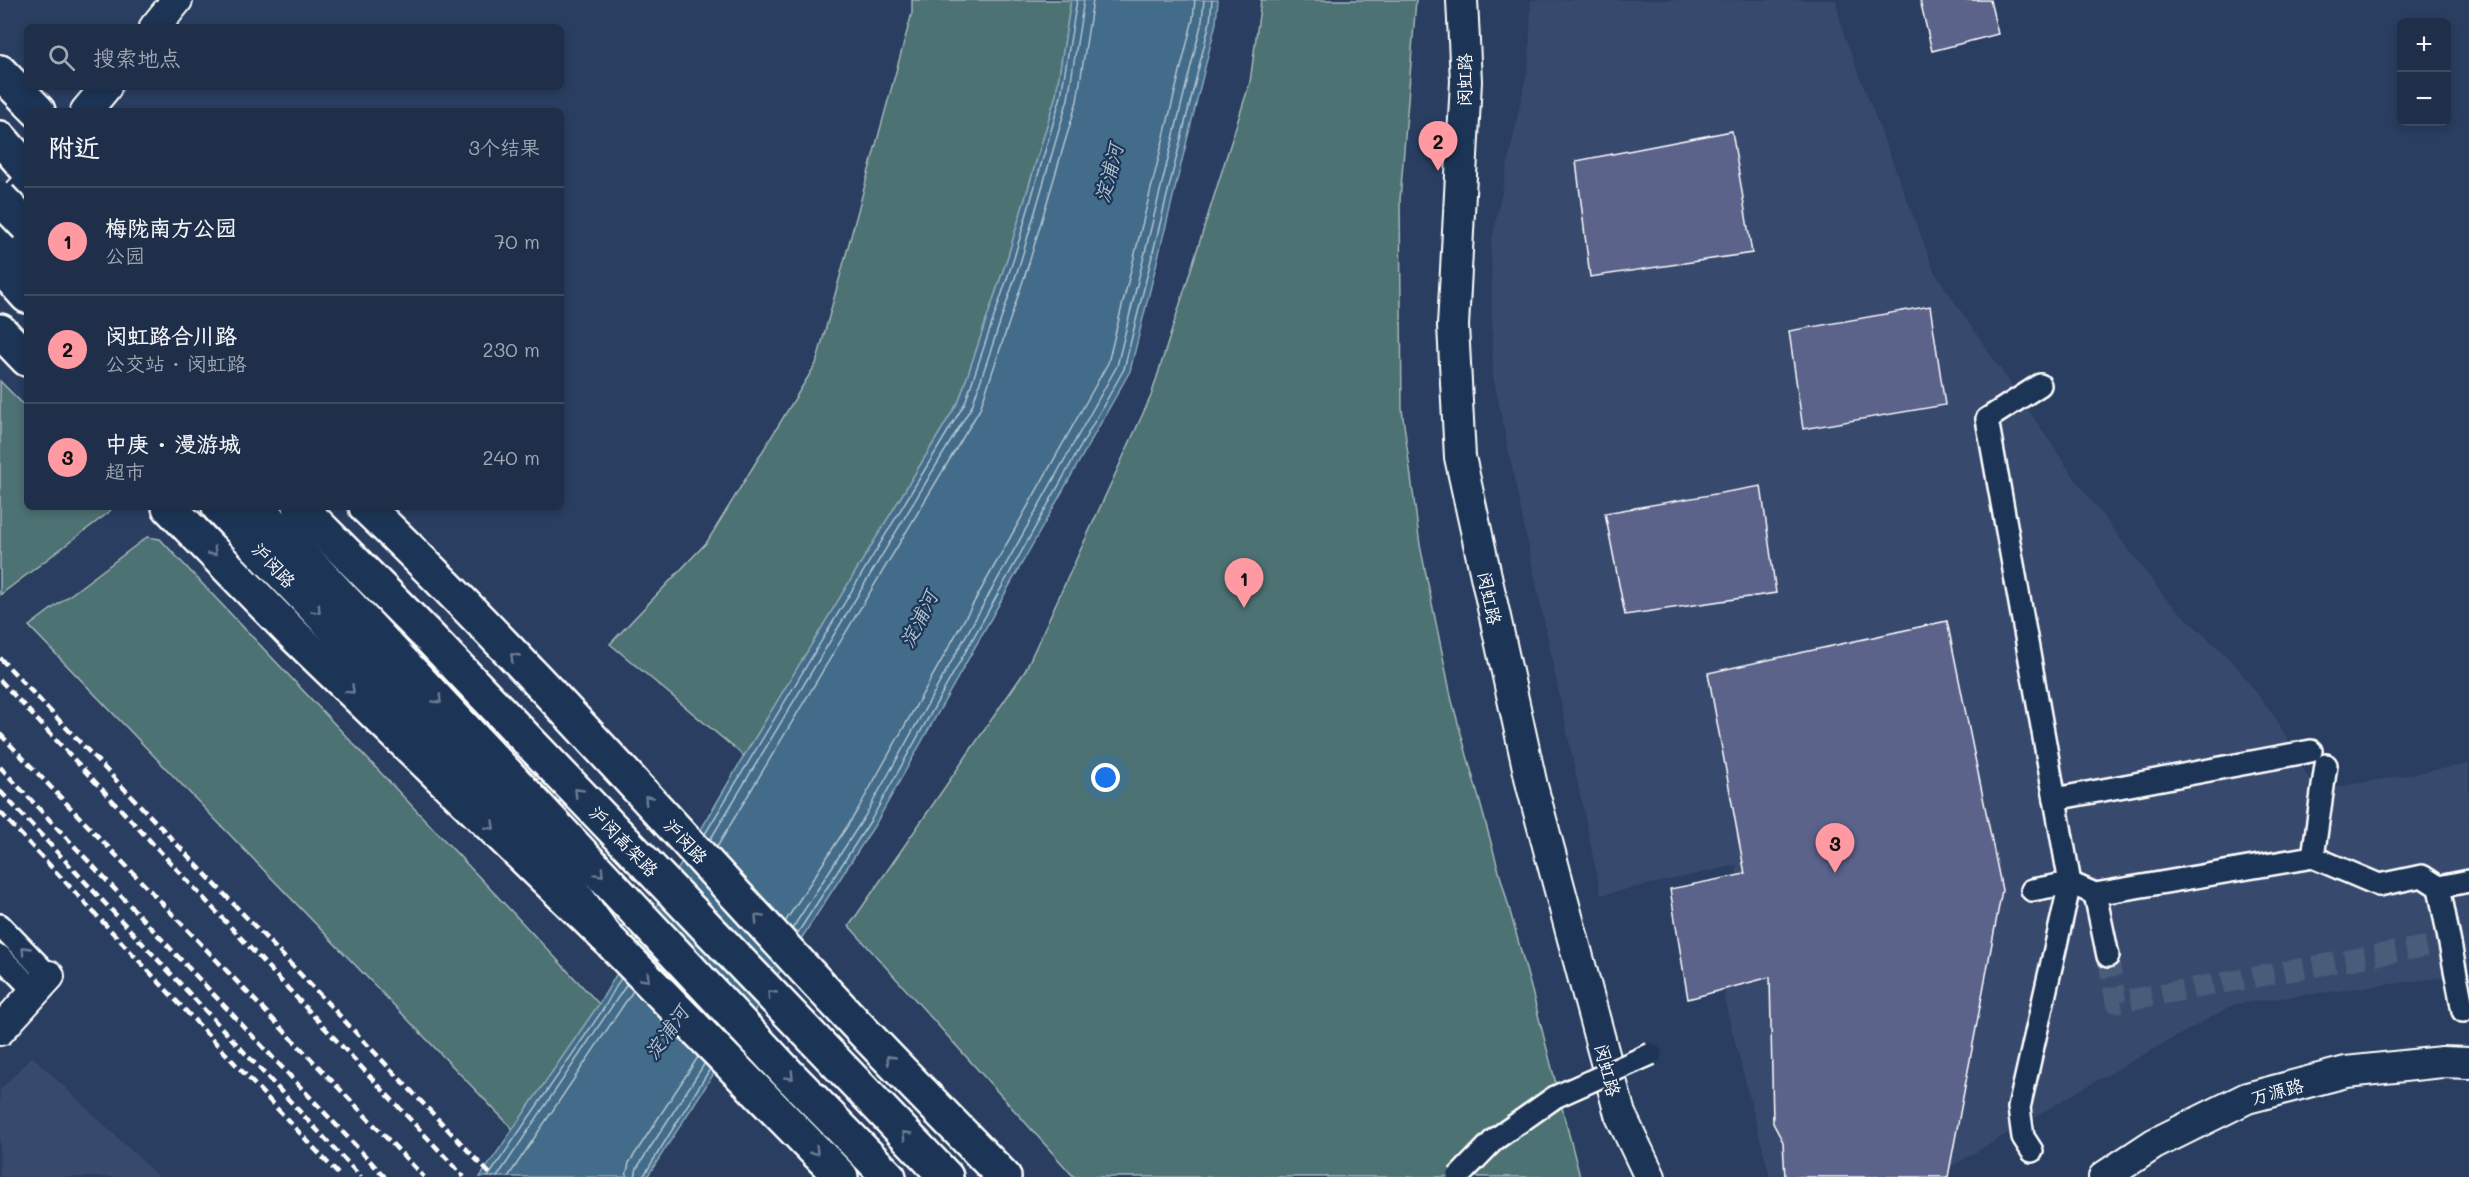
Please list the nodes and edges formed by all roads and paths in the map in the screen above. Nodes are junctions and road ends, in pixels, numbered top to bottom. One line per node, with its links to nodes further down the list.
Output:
1 (177, 0): 3 (main road)
2 (1462, 0): 59 (main road, 闵虹路)
3 (157, 24)
4 (0, 72): 6 (main road)
5 (103, 90): 7 (main road)
6 (35, 108)
7 (88, 108)
8 (0, 138): 10 (main road)
9 (0, 154): 11 (main road)
10 (24, 166)
11 (24, 180)
12 (24, 186): 14 (main road)
13 (0, 198): 15 (main road, bridge)
14 (0, 213)
15 (24, 223)
16 (0, 236): 17 (main road)
17 (24, 261)
18 (0, 266): 20 (main road)
19 (0, 271): 21 (main road)
20 (24, 294)
21 (24, 294)
22 (0, 331): 23 (main road)
23 (24, 356)
24 (2040, 385): 36 (street)
25 (172, 510): 44 (main road, one-way to 44)
26 (222, 510): 44 (main road, 沪闵路, one-way to 44)
27 (246, 510): 35 (main road)
28 (260, 510): 35 (main road)
29 (303, 510): 34 (main road, 沪闵高架路)
30 (320, 510): 34 (main road)
31 (369, 510): 33 (main road, 沪闵路)
32 (382, 510): 33 (main road)
33 (427, 565): 57 (main road, 沪闵路, one-way to 33)
34 (427, 635): 56 (main road, 沪闵高架路, one-way to 34)
35 (398, 657): 55 (main road, one-way to 55)
36 (2055, 799): 37 (street); 39 (street)
37 (2313, 857): 40 (street); 42 (street)
38 (2469, 881): 40 (street)
39 (2070, 883): 41 (street); 42 (street); 53 (street)
40 (2439, 887): 45 (street)
41 (2032, 890)
42 (2095, 894): 47 (street)
43 (0, 925): 48 (street, one-way to 43)
44 (605, 936): 54 (main road, 沪闵路, one-way to 54)
45 (2459, 944): 49 (street)
46 (0, 956): 48 (street)
47 (2108, 956)
48 (42, 984): 50 (main road)
49 (2463, 1011)
50 (0, 1030)
51 (1651, 1054): 58 (street, bridge)
52 (2469, 1063): 60 (main road, 万源路)
53 (2032, 1151)
54 (841, 1177)
55 (889, 1177)
56 (946, 1177)
57 (1004, 1177)
58 (1458, 1177)
59 (1650, 1177)
60 (2104, 1177)

